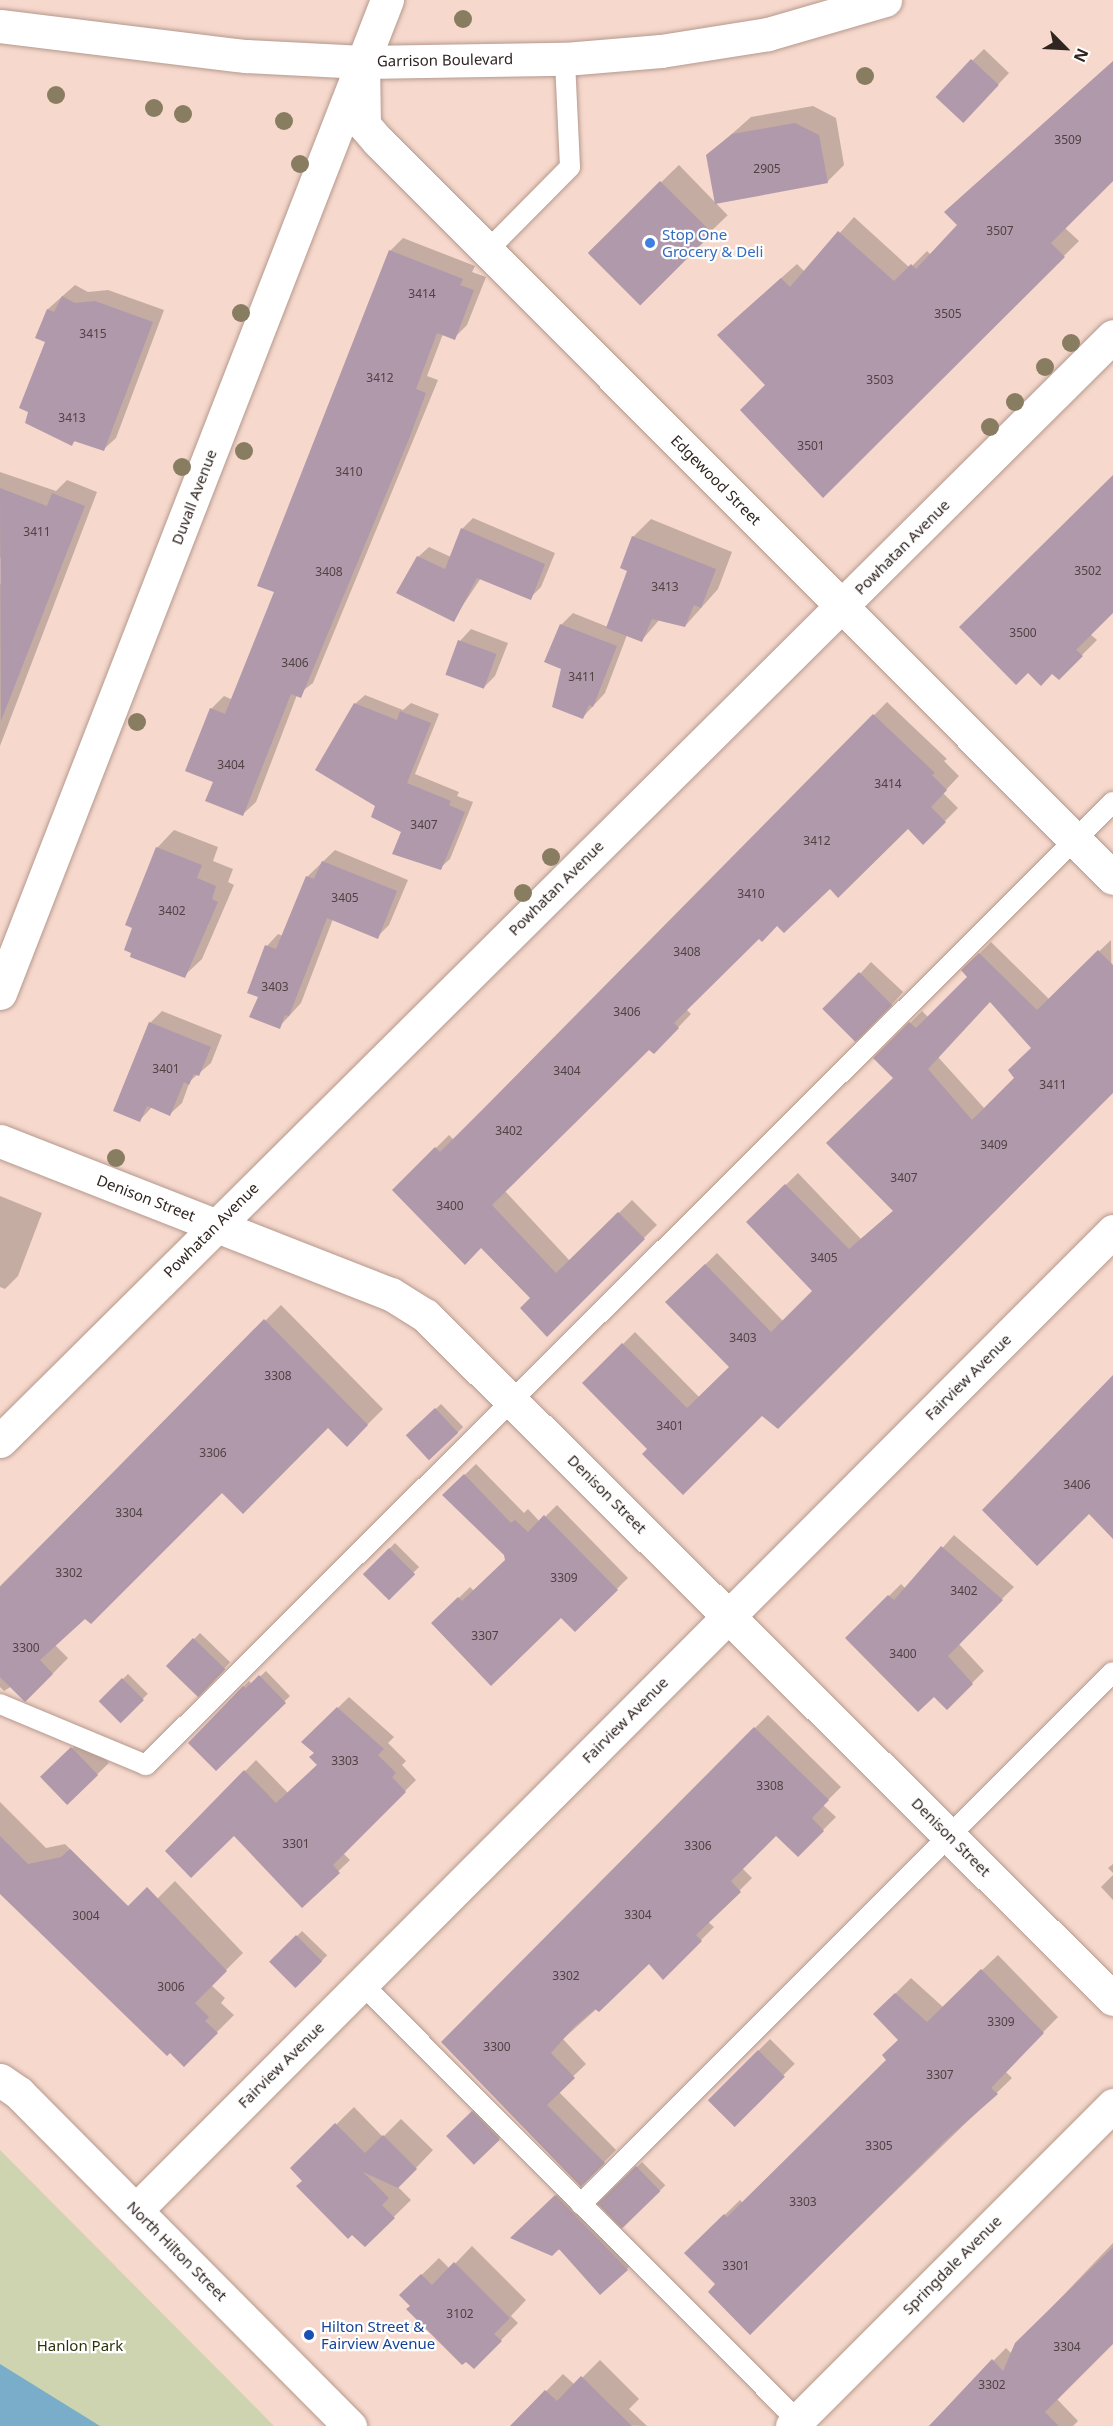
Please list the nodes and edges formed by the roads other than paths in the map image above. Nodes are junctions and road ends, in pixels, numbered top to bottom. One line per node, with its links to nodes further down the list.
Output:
1 (387, 0): 5 (street, Duvall Avenue)
2 (873, 2): 4 (street, Garrison Boulevard)
3 (0, 26): 5 (street, Garrison Boulevard)
4 (565, 58): 5 (street, Garrison Boulevard); 6 (lane)
5 (363, 62): 6 (street, Edgewood Street); 12 (street, Duvall Avenue)
6 (487, 250): 8 (street, Edgewood Street)
7 (1113, 336): 8 (street, Powhatan Avenue)
8 (842, 607): 10 (street, Edgewood Street); 14 (street, Powhatan Avenue)
9 (1113, 802): 10 (lane)
10 (1075, 840): 11 (street, Edgewood Street); 16 (lane)
11 (1113, 878)
12 (0, 993)
13 (0, 1141): 14 (street, Denison Street)
14 (215, 1225): 16 (street, Denison Street); 17 (street, Powhatan Avenue)
15 (1113, 1231): 18 (street, Fairview Avenue)
16 (513, 1400): 18 (street, Denison Street); 20 (lane)
17 (0, 1442)
18 (729, 1616): 21 (street, Denison Street); 22 (street, Fairview Avenue)
19 (1113, 1672): 21 (lane)
20 (0, 1704)
21 (949, 1836): 23 (street, Denison Street); 26 (lane)
22 (362, 1984): 26 (lane); 27 (street, Fairview Avenue)
23 (1113, 1999)
24 (0, 2080): 27 (street, North Hilton Street)
25 (1113, 2105): 28 (street, Springdale Avenue)
26 (581, 2204): 28 (lane)
27 (136, 2210): 29 (street, North Hilton Street)
28 (797, 2424)
29 (350, 2426)

